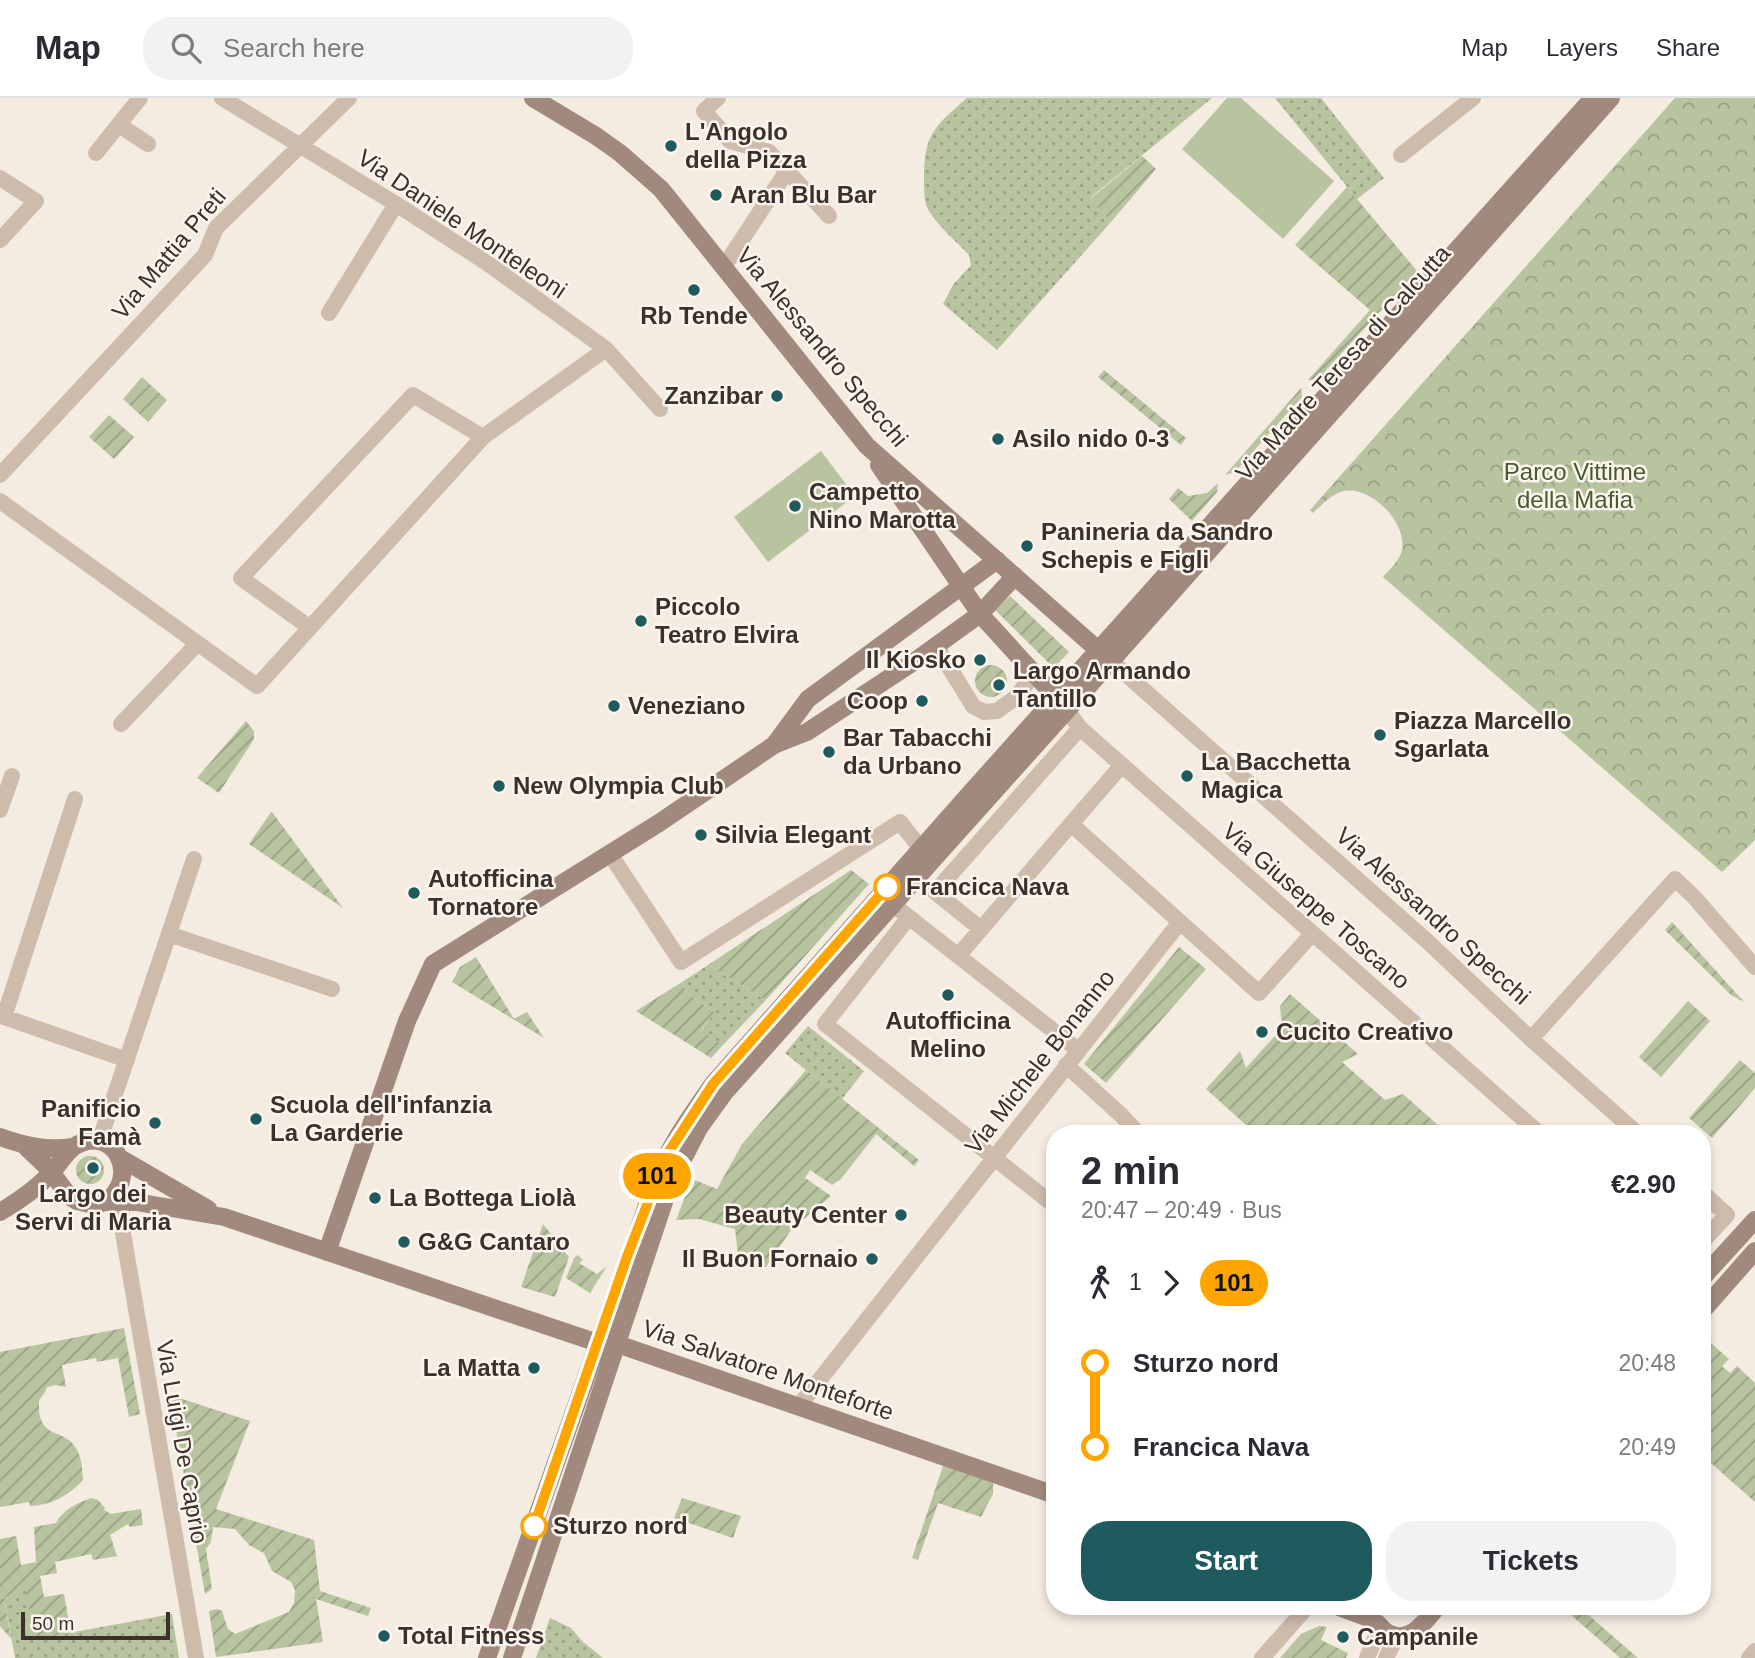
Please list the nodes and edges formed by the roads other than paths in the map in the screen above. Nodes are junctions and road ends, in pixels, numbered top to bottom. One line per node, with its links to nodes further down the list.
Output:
1 (140, 98): 9 (street)
2 (222, 98): 11 (street, Via Daniele Monteleoni)
3 (349, 98): 11 (street, Via Mattia Preti)
4 (533, 98): 19 (street, Via Alessandro Specchi)
5 (718, 98): 14 (street)
6 (1473, 98): 13 (street)
7 (1593, 98): 34 (street, Via Madre Teresa di Calcutta)
8 (1611, 98): 34 (street, Via Madre Teresa di Calcutta)
9 (118, 125): 10 (street); 12 (street)
10 (148, 144)
11 (300, 146): 16 (street, Via Daniele Monteleoni); 25 (street, Via Mattia Preti)
12 (96, 153)
13 (1401, 155)
14 (787, 171): 17 (street); 19 (street)
15 (0, 178): 18 (street)
16 (396, 204): 20 (street); 21 (street, Via Daniele Monteleoni)
17 (829, 216)
18 (0, 240)
19 (723, 268): 24 (street, Via Alessandro Specchi)
20 (329, 313)
21 (606, 349): 22 (street, Via Daniele Monteleoni); 23 (street)
22 (660, 409)
23 (483, 437): 31 (street); 31 (street)
24 (867, 446): 27 (street, Via Alessandro Specchi); 29 (street)
25 (0, 475)
26 (0, 501): 32 (street)
27 (997, 560): 28 (street, Via Alessandro Specchi); 29 (street)
28 (1015, 576): 30 (street); 34 (street, Via Alessandro Specchi)
29 (961, 588): 30 (street); 39 (street)
30 (980, 614): 33 (street); 35 (street)
31 (309, 627): 32 (street)
32 (197, 644): 37 (street)
33 (936, 646): 35 (street); 39 (street)
34 (1105, 656): 36 (street); 57 (street, Via Alessandro Specchi)
35 (1035, 673): 36 (street)
36 (1062, 703): 38 (street, Via Giuseppe Toscano); 45 (street); 48 (street)
37 (121, 724)
38 (1080, 728): 40 (street, Via Giuseppe Toscano); 51 (street)
39 (774, 745): 46 (street)
40 (1122, 765): 44 (street); 53 (street, Via Giuseppe Toscano)
41 (12, 776): 43 (street)
42 (75, 799): 59 (street)
43 (0, 810)
44 (1071, 824): 50 (street); 51 (street)
45 (921, 849): 46 (street); 84 (street)
46 (610, 854): 81 (street)
47 (194, 859): 52 (street)
48 (892, 904): 49 (street); 85 (street)
49 (909, 917): 54 (street); 67 (street)
50 (1180, 922): 53 (street); 58 (street, Via Michele Bonanno)
51 (981, 929): 54 (street)
52 (169, 934): 56 (street); 59 (street)
53 (1312, 934): 62 (street, Via Giuseppe Toscano)
54 (958, 956): 58 (street)
55 (1753, 963): 57 (street)
56 (332, 989)
57 (1531, 1039): 63 (street, Via Alessandro Specchi)
58 (1078, 1050): 60 (street, Via Michele Bonanno)
59 (127, 1060): 65 (street)
60 (1066, 1065): 61 (street); 67 (street, Via Michele Bonanno)
61 (1129, 1125)
62 (1530, 1125)
63 (1628, 1125)
64 (0, 1137): 66 (street)
65 (99, 1142): 68 (street); 69 (street)
66 (25, 1146): 69 (street); 69 (street); 70 (street)
67 (994, 1157): 72 (street); 86 (street, Via Michele Bonanno)
68 (120, 1158): 71 (street); 76 (street)
69 (63, 1171): 70 (street); 70 (street); 71 (street)
70 (22, 1199): 75 (street)
71 (110, 1199): 74 (street); 79 (street, Via Luigi De Caprio); 79 (street)
72 (1046, 1199)
73 (1711, 1200): 78 (street)
74 (150, 1204): 76 (street); 79 (street)
75 (0, 1212)
76 (225, 1217): 81 (street, Via Salvatore Monteforte)
77 (1755, 1220): 82 (street)
78 (1711, 1232)
79 (123, 1233): 96 (street, Via Luigi De Caprio)
80 (1755, 1251): 83 (street)
81 (327, 1252): 84 (street, Via Salvatore Monteforte)
82 (1711, 1268)
83 (1711, 1301)
84 (598, 1342): 85 (street, Via Salvatore Monteforte); 97 (street)
85 (617, 1345): 86 (street, Via Salvatore Monteforte); 98 (street)
86 (799, 1406): 87 (street, Via Salvatore Monteforte)
87 (1046, 1492)
88 (1300, 1615): 99 (street)
89 (1357, 1615): 93 (street)
90 (1423, 1615): 92 (street)
91 (1430, 1615): 92 (street)
92 (1421, 1625): 94 (street)
93 (1375, 1631): 94 (street)
94 (1397, 1636): 100 (street)
95 (1755, 1651): 101 (street)
96 (197, 1658)
97 (487, 1658)
98 (512, 1658)
99 (1262, 1658)
100 (1386, 1658)
101 (1749, 1658)

